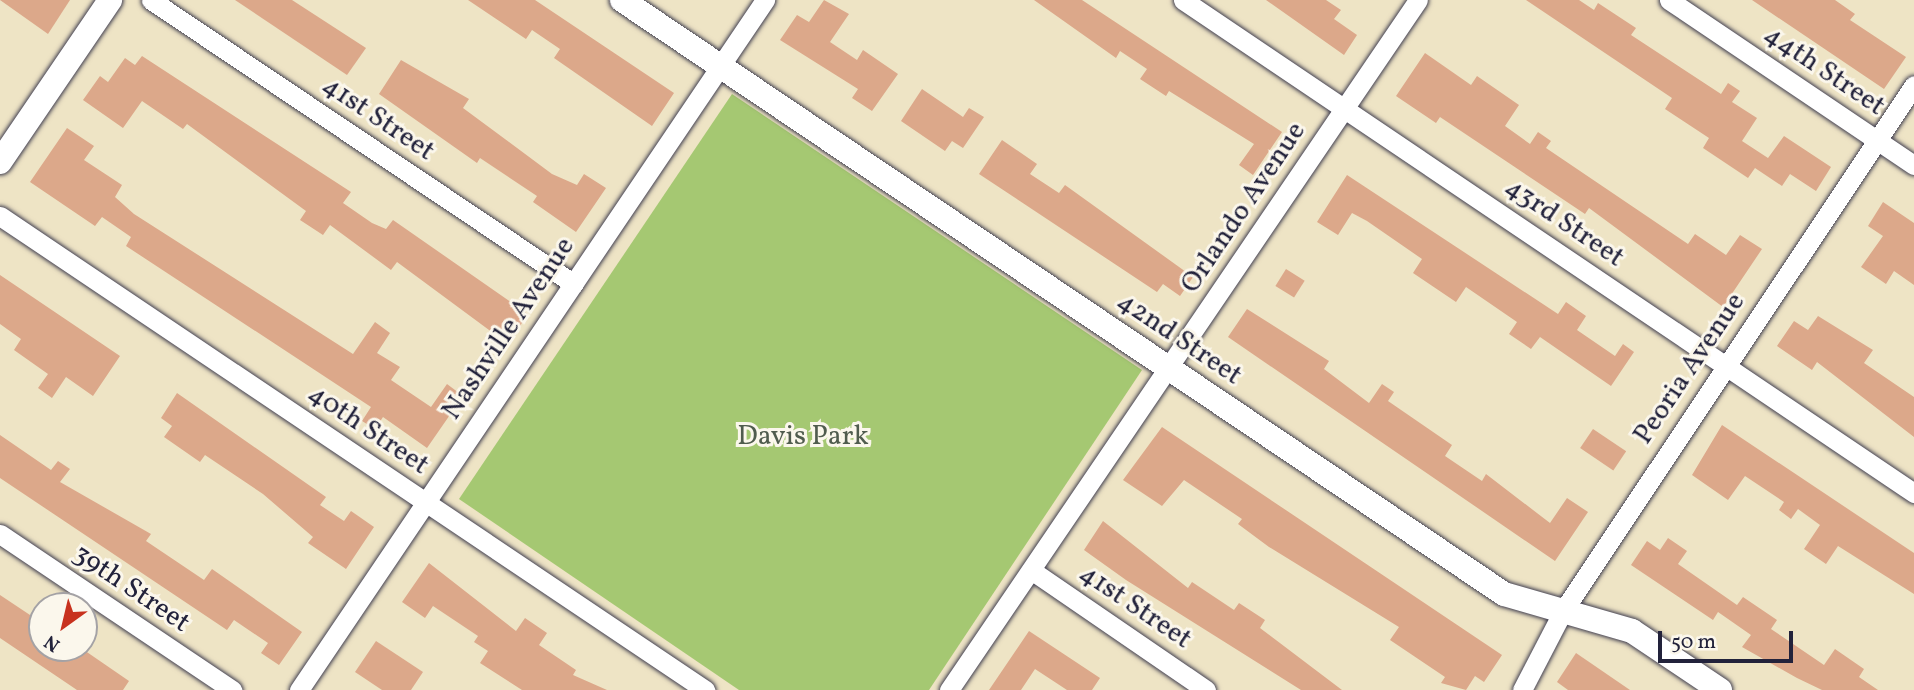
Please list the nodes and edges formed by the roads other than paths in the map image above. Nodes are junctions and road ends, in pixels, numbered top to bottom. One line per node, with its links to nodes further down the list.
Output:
1 (110, 0): 12 (street)
2 (151, 0): 15 (street, 41st Street)
3 (622, 0): 8 (street, 42nd Street)
4 (765, 0): 8 (street, Nashville Avenue)
5 (1183, 0): 10 (street, 43rd Street)
6 (1418, 0): 10 (street, Orlando Avenue)
7 (1669, 0): 11 (street, 44th Street)
8 (720, 66): 15 (street, Nashville Avenue); 17 (street, 42nd Street)
9 (1914, 85): 11 (street, Peoria Avenue)
10 (1345, 109): 16 (street, 43rd Street); 17 (street, Orlando Avenue)
11 (1877, 140): 13 (street, 44th Street); 16 (street, Peoria Avenue)
12 (0, 162)
13 (1914, 165)
14 (0, 216): 19 (street, 40th Street)
15 (573, 284): 19 (street, Nashville Avenue)
16 (1726, 366): 18 (street, 43rd Street); 22 (street, Peoria Avenue)
17 (1170, 368): 21 (street, Orlando Avenue); 22 (street, 42nd Street)
18 (1914, 493)
19 (426, 502): 24 (street, Nashville Avenue); 25 (street, 40th Street)
20 (0, 534): 23 (street, 39th Street)
21 (1031, 570): 26 (street, Orlando Avenue); 27 (street, 41st Street)
22 (1563, 611): 28 (street, Peoria Avenue); 29 (street, 42nd Street)
23 (232, 690)
24 (300, 690)
25 (705, 690)
26 (948, 690)
27 (1206, 690)
28 (1522, 690)
29 (1720, 690)

